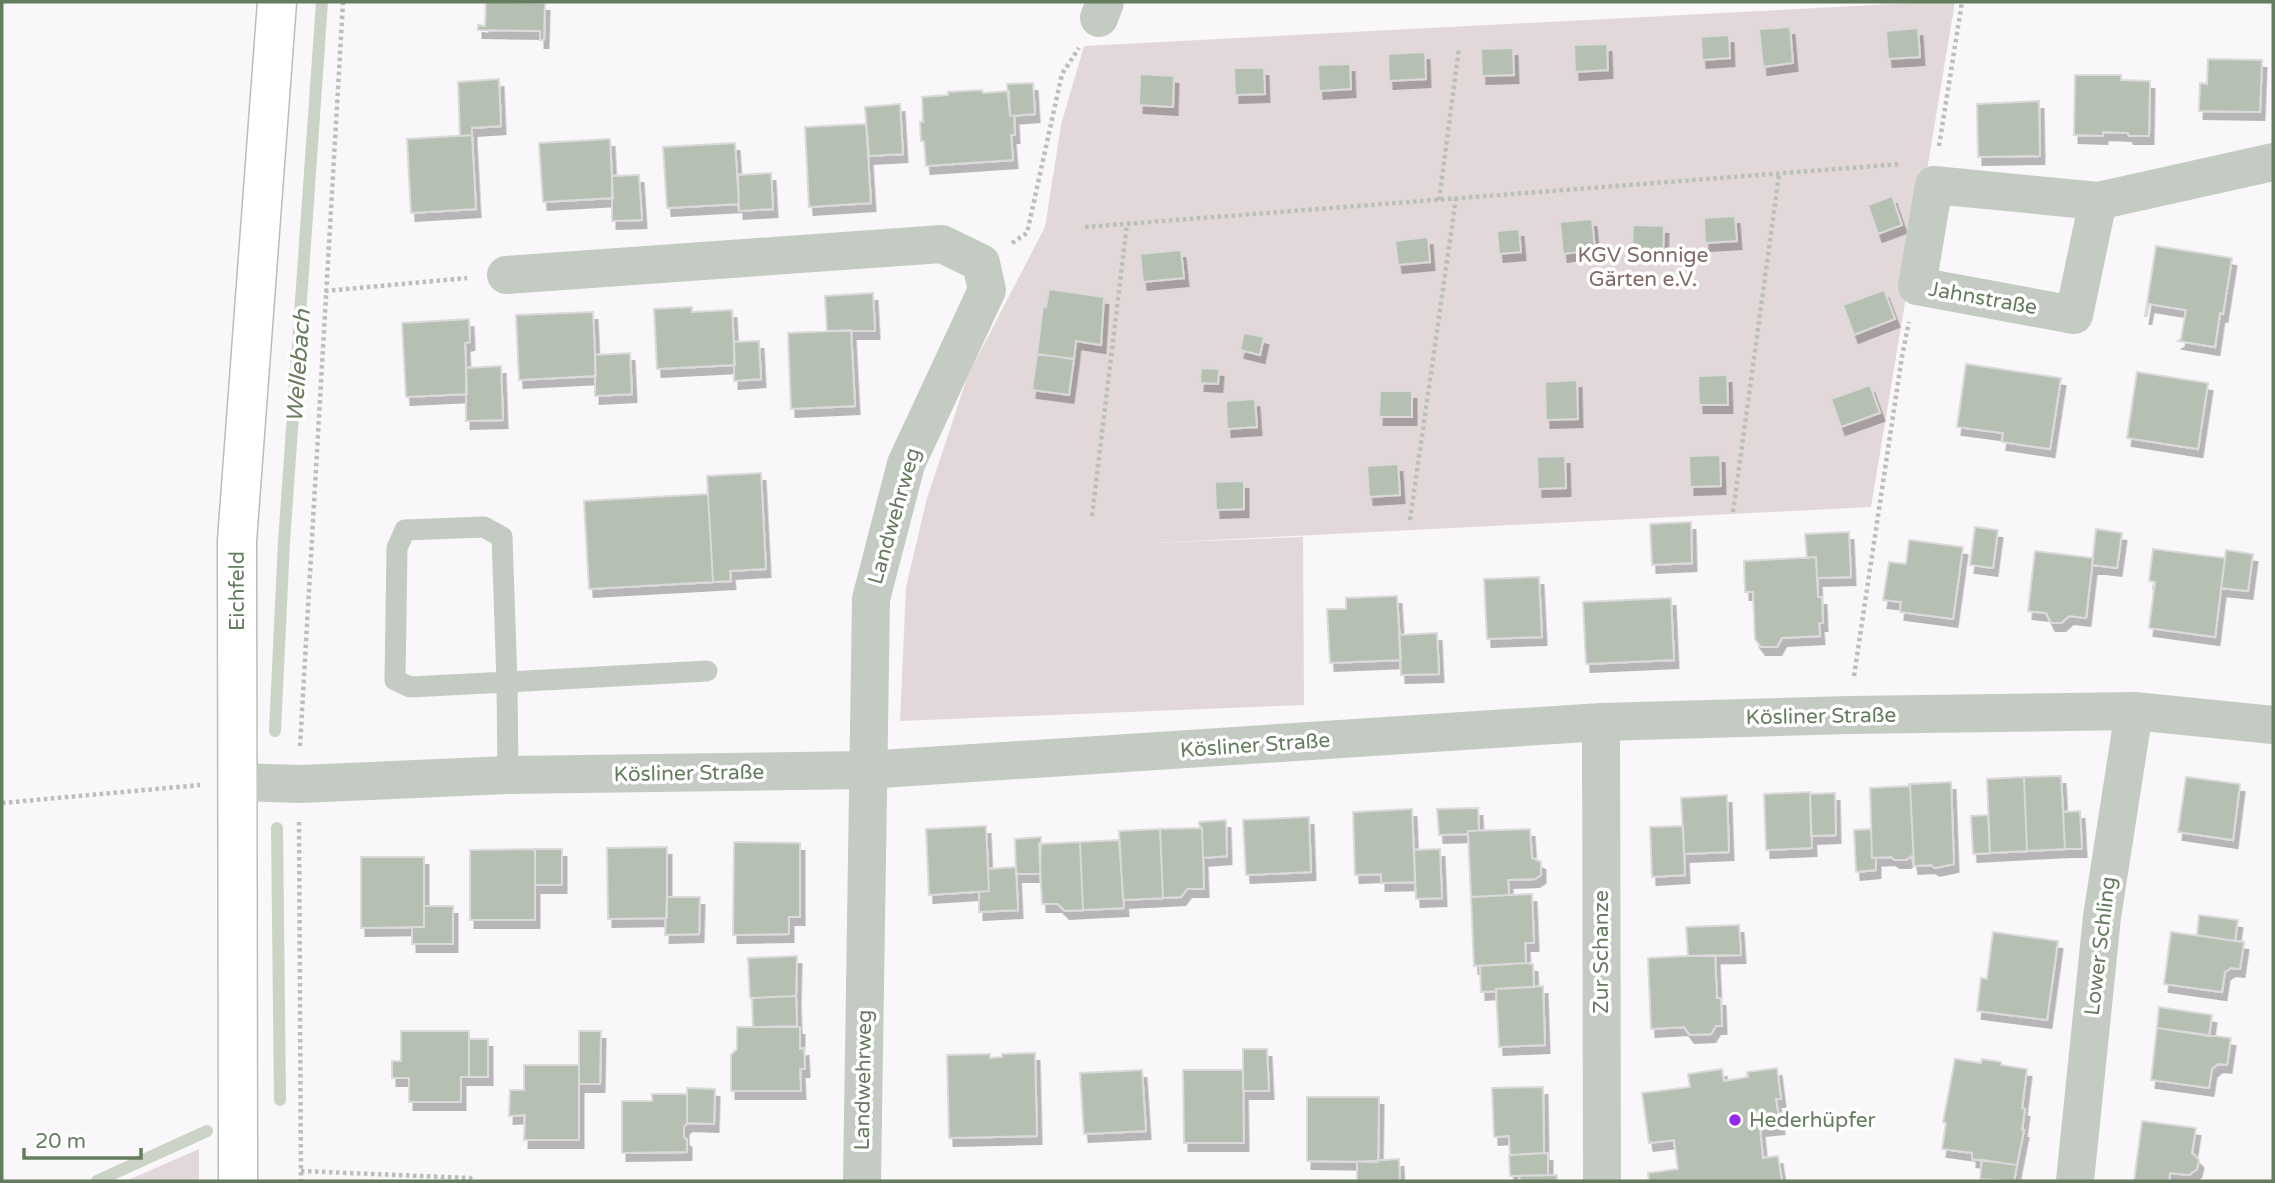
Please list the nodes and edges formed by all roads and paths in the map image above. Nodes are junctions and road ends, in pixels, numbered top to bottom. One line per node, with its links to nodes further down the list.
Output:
1 (277, 2): 29 (main road, Eichfeld)
2 (343, 2): 17 (path)
3 (1962, 2): 7 (path)
4 (1102, 10): 14 (path)
5 (1459, 48): 10 (path)
6 (2273, 162): 11 (street)
7 (1935, 173): 8 (path); 11 (street); 16 (street, Jahnstraße)
8 (1779, 174): 9 (path); 18 (path)
9 (1456, 198): 10 (path); 20 (path)
10 (1439, 200): 12 (path)
11 (2098, 201): 16 (street, Jahnstraße)
12 (1127, 224): 13 (path); 19 (path)
13 (1085, 227)
14 (981, 263): 15 (street); 27 (street, Landwehrweg)
15 (506, 275): 17 (path)
16 (1917, 286): 24 (path)
17 (325, 291): 30 (path)
18 (1733, 512)
19 (1092, 516)
20 (1409, 520)
21 (708, 671): 22 (lane)
22 (507, 682): 22 (lane); 28 (lane)
23 (2134, 711): 24 (street, Kösliner Straße); 26 (street, Kösliner Straße); 38 (street, Lower Schling)
24 (1849, 715): 25 (street, Kösliner Straße)
25 (1601, 722): 27 (street, Kösliner Straße); 37 (street, Zur Schanze)
26 (2273, 725)
27 (866, 770): 28 (street, Kösliner Straße); 36 (street, Landwehrweg)
28 (508, 775): 30 (street, Kösliner Straße)
29 (237, 782): 30 (street, Kösliner Straße); 31 (path); 33 (main road, Eichfeld)
30 (300, 783): 32 (path)
31 (2, 803)
32 (301, 1171): 34 (path); 35 (path)
33 (238, 1181)
34 (301, 1181)
35 (474, 1181)
36 (862, 1181)
37 (1602, 1181)
38 (2075, 1181)

